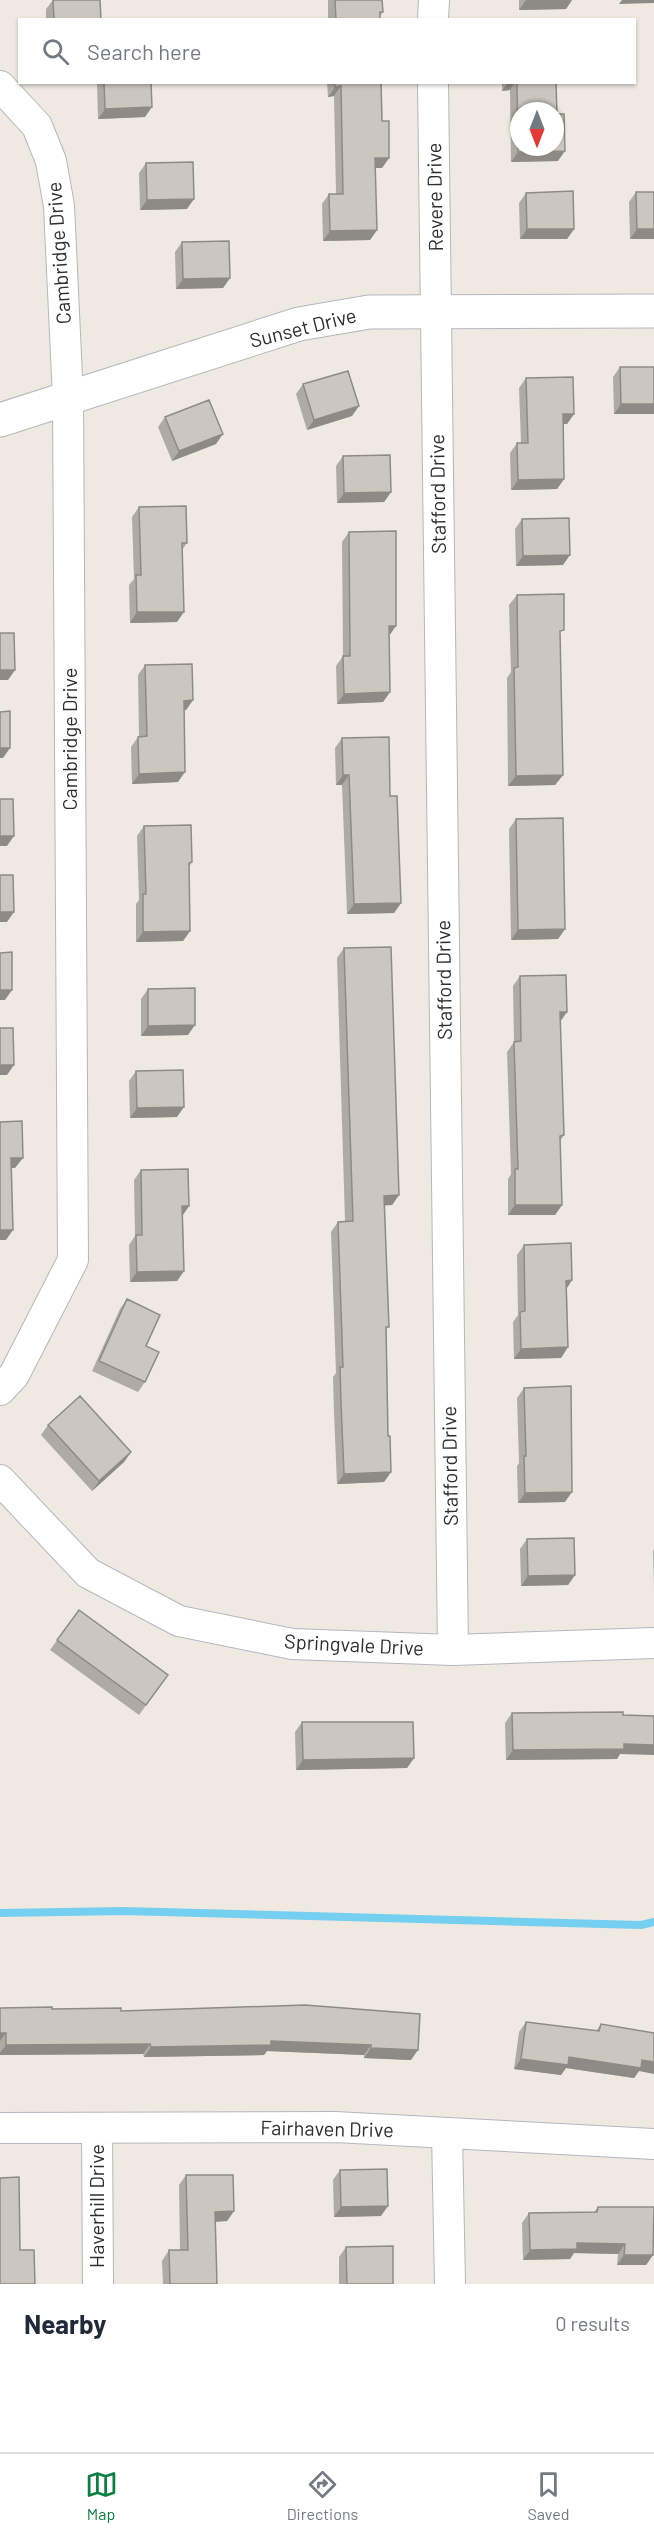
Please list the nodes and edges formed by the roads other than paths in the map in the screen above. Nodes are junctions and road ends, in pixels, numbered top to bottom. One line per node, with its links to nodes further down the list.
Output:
1 (434, 0): 2 (street)
2 (433, 18)
3 (434, 84): 5 (street, Revere Drive)
4 (0, 86): 7 (street, Cambridge Drive)
5 (436, 311): 6 (street, Sunset Drive); 7 (street, Sunset Drive); 12 (street, Stafford Drive)
6 (654, 311)
7 (68, 398): 8 (street, Sunset Drive); 9 (street, Cambridge Drive)
8 (0, 420)
9 (0, 1390)
10 (0, 1480): 12 (street, Springvale Drive)
11 (654, 1643): 12 (street, Springvale Drive)
12 (453, 1650)
13 (0, 2128): 14 (street, Fairhaven Drive)
14 (97, 2128): 15 (street, Fairhaven Drive); 17 (street, Haverhill Drive)
15 (447, 2133): 16 (street, Fairhaven Drive); 18 (street)
16 (654, 2144)
17 (98, 2284)
18 (450, 2284)

